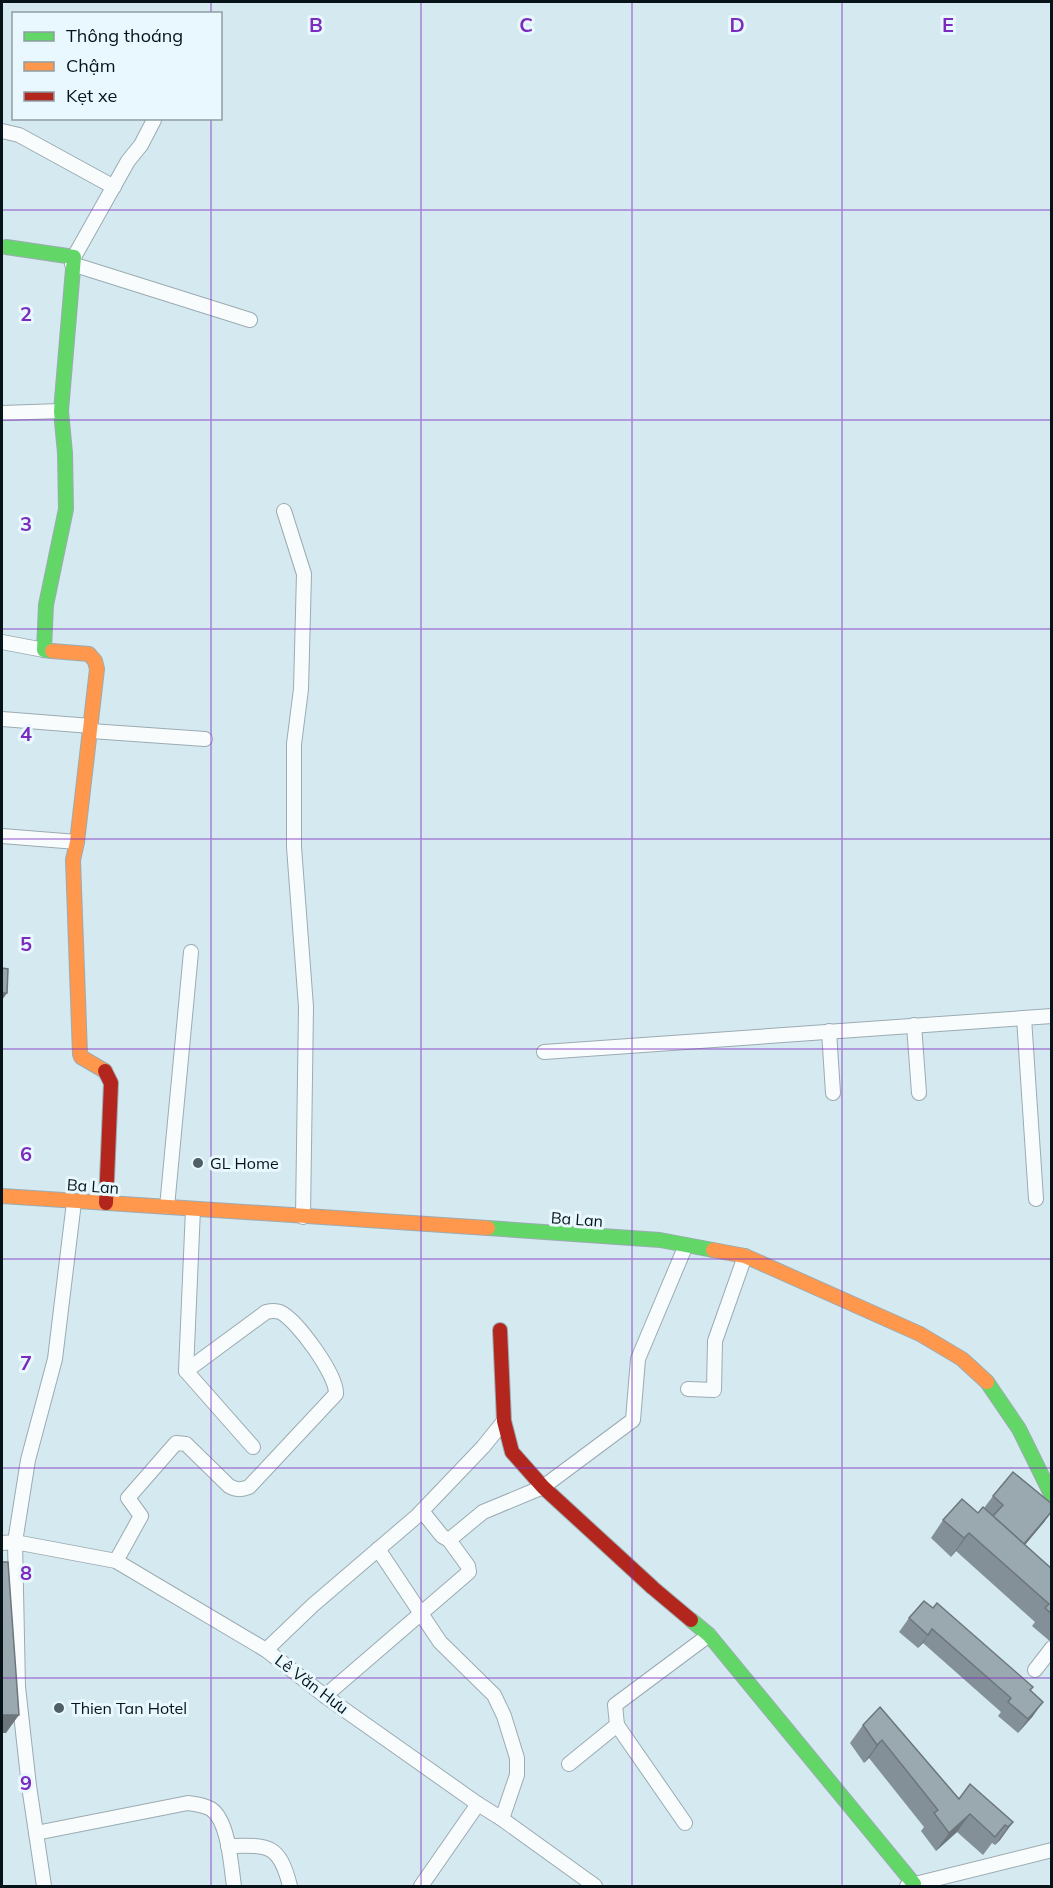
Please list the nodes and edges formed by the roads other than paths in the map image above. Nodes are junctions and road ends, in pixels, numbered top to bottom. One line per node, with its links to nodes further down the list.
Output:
1 (154, 120): 3 (street)
2 (2, 131): 3 (street)
3 (114, 187): 5 (street)
4 (6, 247): 5 (street)
5 (73, 261): 6 (street); 7 (street)
6 (250, 320)
7 (61, 411): 8 (street); 11 (street)
8 (2, 413)
9 (284, 511): 31 (street)
10 (2, 642): 11 (street)
11 (44, 650): 13 (street)
12 (2, 719): 13 (street)
13 (91, 729): 14 (street); 16 (street)
14 (205, 739)
15 (2, 836): 16 (street)
16 (77, 842): 28 (street)
17 (191, 952): 29 (street)
18 (1052, 1016): 19 (street)
19 (1024, 1018): 20 (street); 26 (street)
20 (914, 1025): 21 (street); 24 (street)
21 (829, 1031): 22 (street); 23 (street)
22 (544, 1052)
23 (833, 1093)
24 (919, 1093)
25 (2, 1196): 27 (street, Ba Lan)
26 (1036, 1199)
27 (74, 1202): 28 (street, Ba Lan); 43 (street)
28 (106, 1203): 29 (street, Ba Lan)
29 (167, 1207): 30 (street, Ba Lan)
30 (193, 1209): 31 (street, Ba Lan); 35 (street)
31 (303, 1217): 32 (street, Ba Lan)
32 (686, 1245): 33 (street, Ba Lan); 39 (street)
33 (746, 1256): 36 (street); 40 (street, Ba Lan)
34 (500, 1330): 37 (street)
35 (186, 1371): 38 (street); 45 (street)
36 (688, 1389)
37 (504, 1421): 39 (street); 41 (street)
38 (253, 1447)
39 (543, 1486): 42 (street); 47 (street)
40 (1052, 1496)
41 (422, 1511): 42 (street); 44 (street)
42 (449, 1540): 46 (street)
43 (8, 1543): 45 (street, Lê Văn Hưu); 57 (street)
44 (378, 1549): 46 (street); 49 (street)
45 (116, 1561): 49 (street, Lê Văn Hưu)
46 (422, 1612): 51 (street); 55 (street)
47 (710, 1635): 52 (street); 61 (street)
48 (1052, 1648): 50 (street)
49 (266, 1650): 51 (street, Lê Văn Hưu)
50 (1035, 1670)
51 (325, 1696): 54 (street, Lê Văn Hưu)
52 (617, 1725): 53 (street); 56 (street)
53 (569, 1764)
54 (478, 1804): 55 (street, Lê Văn Hưu); 65 (street)
55 (502, 1819): 66 (street, Lê Văn Hưu)
56 (685, 1823)
57 (36, 1833): 58 (street); 62 (street)
58 (228, 1846): 63 (street); 64 (street)
59 (1052, 1850): 60 (street)
60 (956, 1881): 61 (street)
61 (910, 1885)
62 (44, 1887)
63 (234, 1887)
64 (290, 1887)
65 (421, 1887)
66 (595, 1887)

